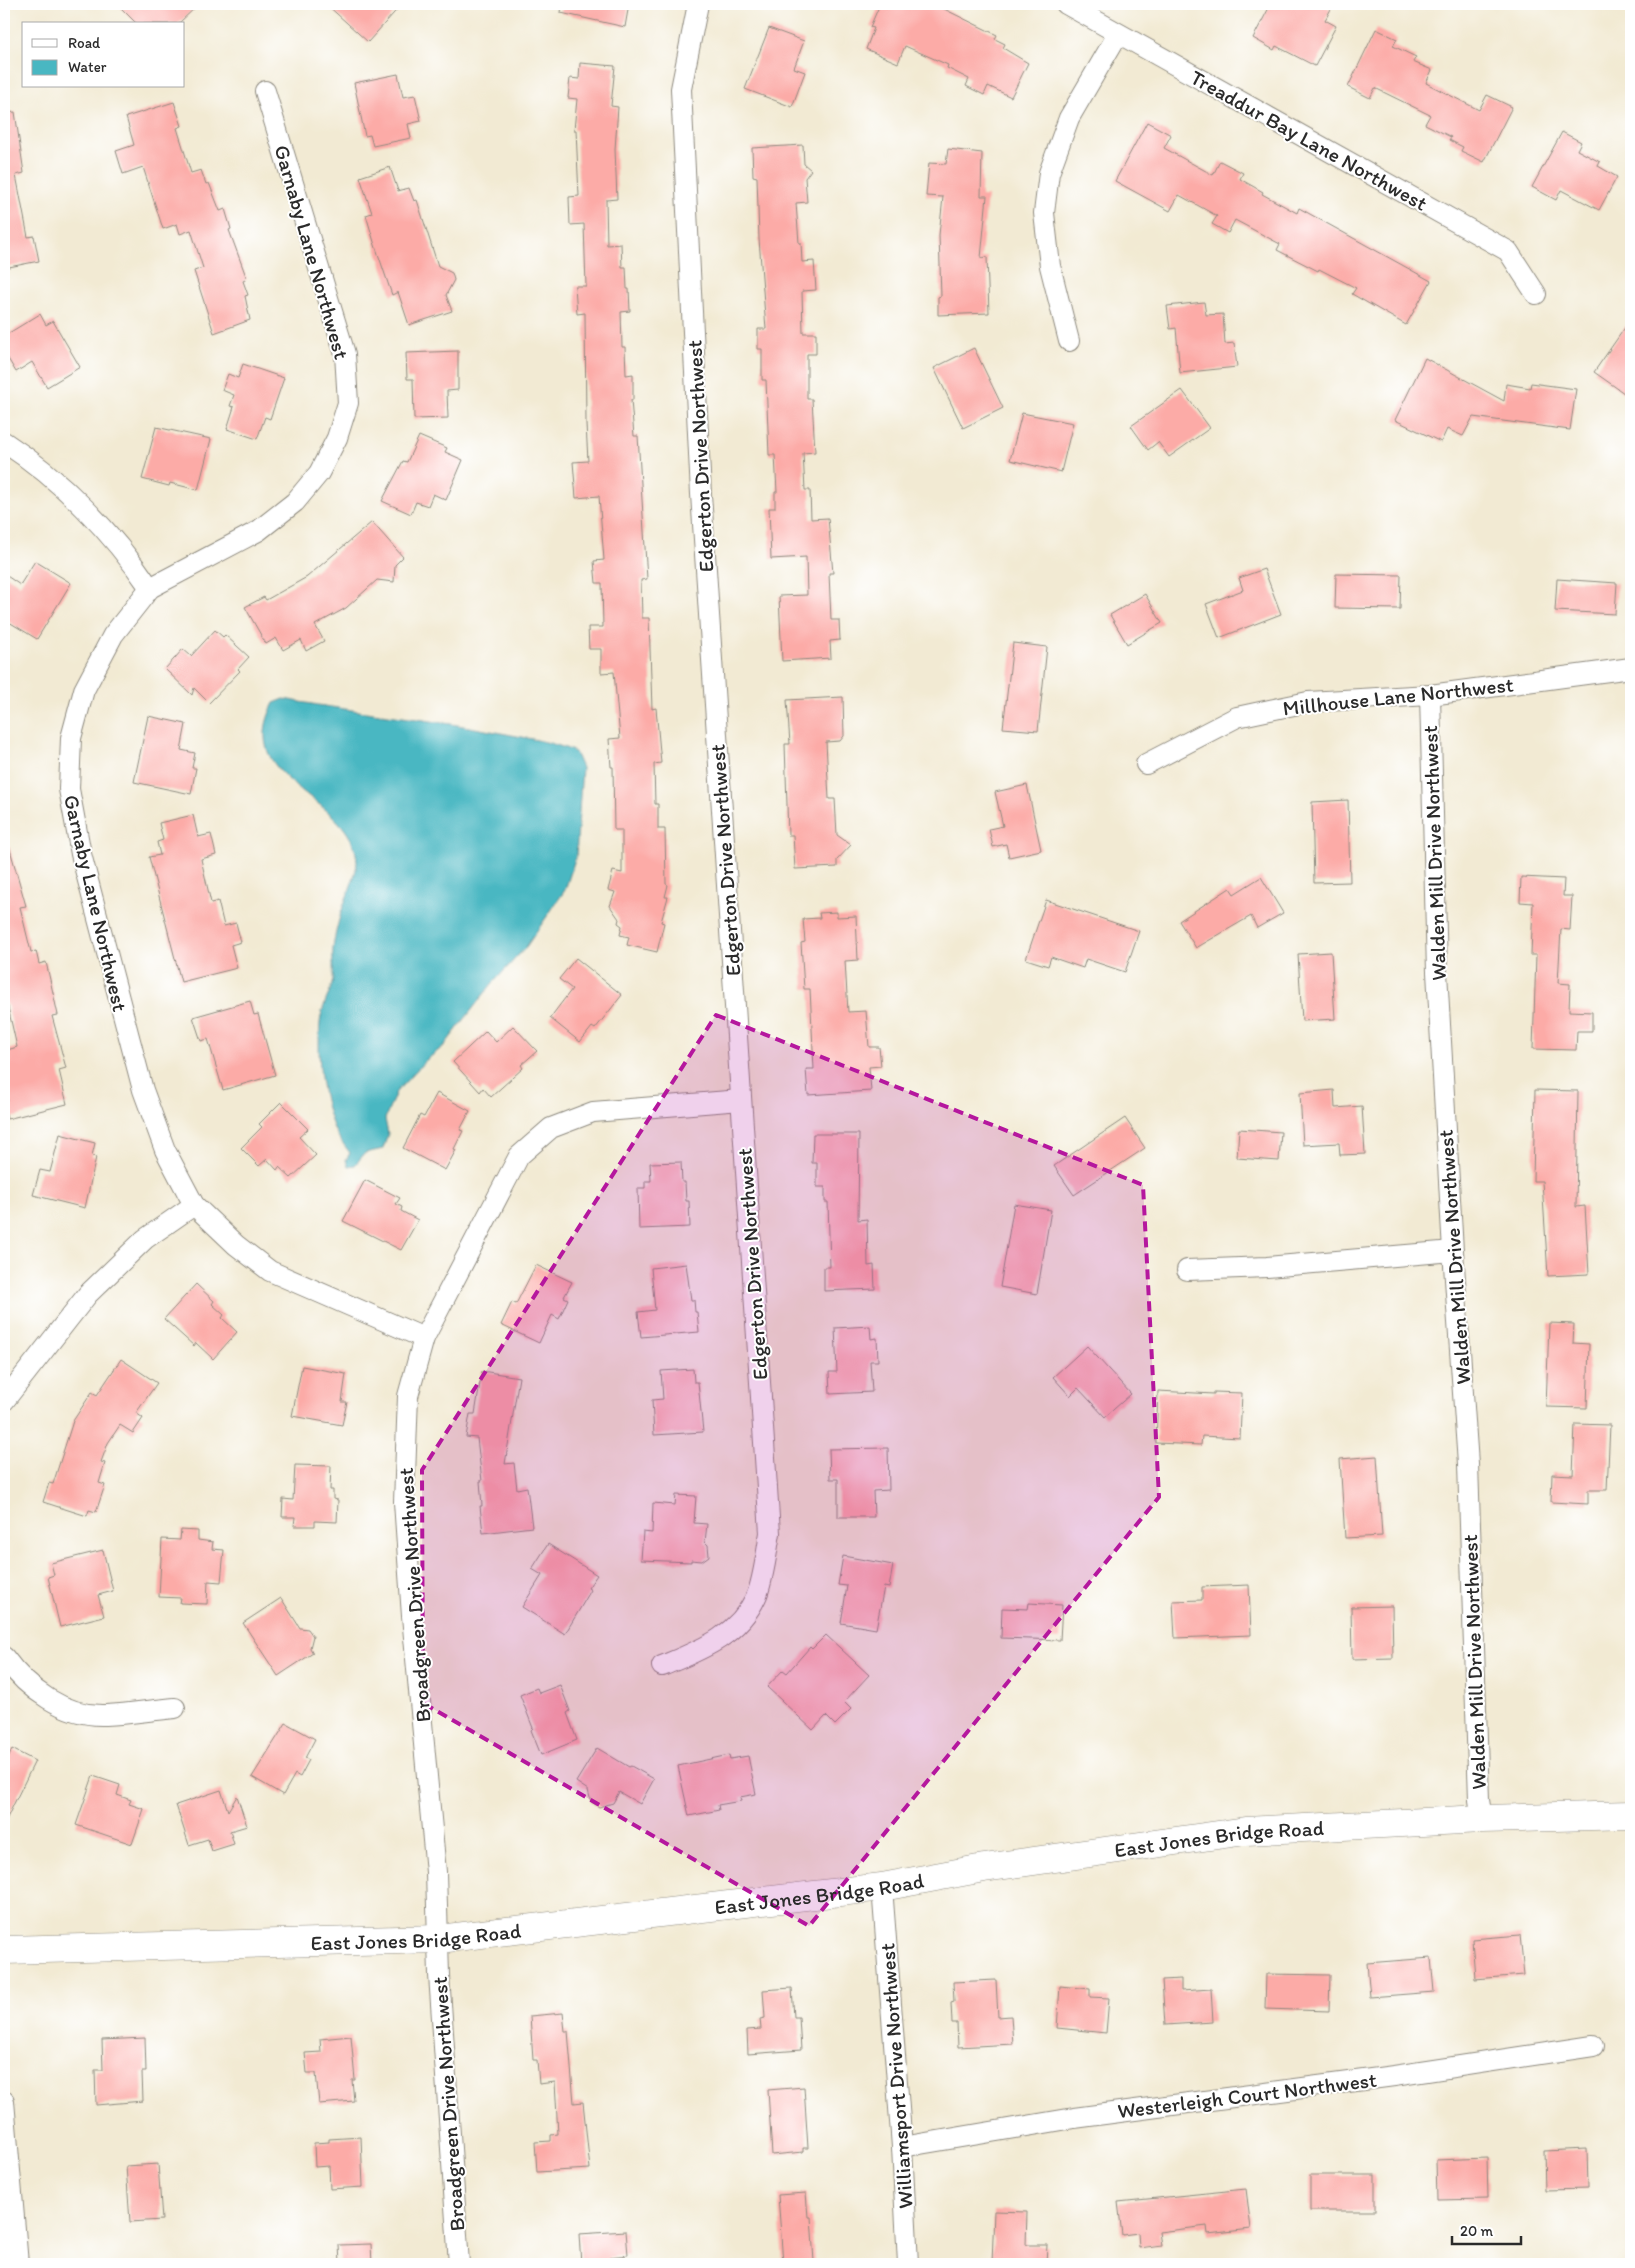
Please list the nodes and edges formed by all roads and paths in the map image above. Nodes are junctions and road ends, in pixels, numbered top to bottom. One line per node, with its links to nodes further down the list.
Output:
1 (698, 4): 12 (street, Edgerton Drive Northwest)
2 (1066, 4): 3 (street, Treaddur Bay Lane Northwest)
3 (1118, 34): 5 (street, Treaddur Bay Lane Northwest); 6 (street)
4 (264, 92): 8 (street, Garnaby Lane Northwest)
5 (1536, 294)
6 (1069, 341)
7 (4, 442): 8 (street)
8 (150, 588): 13 (street, Garnaby Lane Northwest)
9 (1631, 668): 10 (street, Millhouse Lane Northwest)
10 (1430, 694): 11 (street, Millhouse Lane Northwest); 14 (street, Walden Mill Drive Northwest)
11 (1146, 764)
12 (741, 1100): 16 (street, Broadgreen Drive Northwest); 19 (street, Edgerton Drive Northwest)
13 (194, 1205): 16 (street, Garnaby Lane Northwest); 17 (street)
14 (1453, 1251): 15 (street); 22 (street, Walden Mill Drive Northwest)
15 (1187, 1270)
16 (424, 1338): 24 (street, Broadgreen Drive Northwest)
17 (4, 1401)
18 (4, 1657): 20 (street)
19 (662, 1666)
20 (175, 1708)
21 (1631, 1815): 22 (street, East Jones Bridge Road)
22 (1482, 1820): 23 (street, East Jones Bridge Road)
23 (882, 1887): 24 (street, East Jones Bridge Road); 28 (street, Williamsport Drive Northwest)
24 (439, 1939): 25 (street, East Jones Bridge Road); 30 (street, Broadgreen Drive Northwest)
25 (4, 1950)
26 (1593, 2046): 28 (street, Westerleigh Court Northwest)
27 (4, 2101): 29 (street)
28 (902, 2147): 31 (street, Williamsport Drive Northwest)
29 (18, 2264)
30 (459, 2264)
31 (908, 2264)

